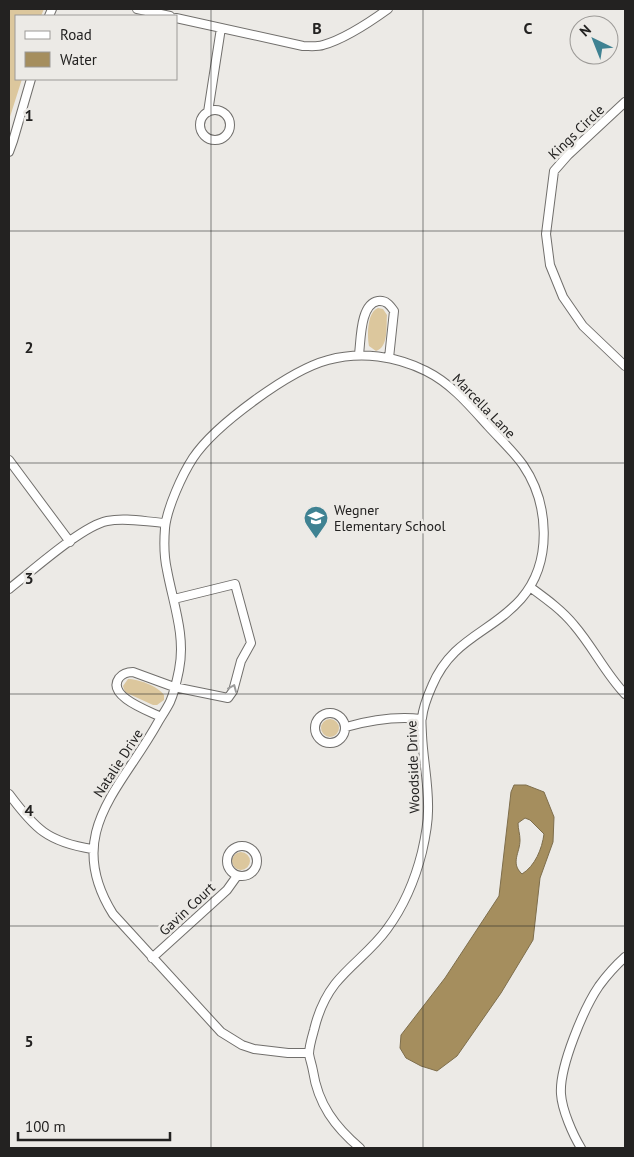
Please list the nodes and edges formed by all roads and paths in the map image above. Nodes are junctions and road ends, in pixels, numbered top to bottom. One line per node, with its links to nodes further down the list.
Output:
1 (137, 9): 3 (street)
2 (388, 9): 5 (street)
3 (165, 15)
4 (178, 18): 5 (street)
5 (221, 28): 8 (street)
6 (31, 80): 9 (street)
7 (625, 102): 12 (street, Kings Circle)
8 (208, 112): 8 (street)
9 (9, 152)
10 (359, 354): 11 (street, Marcella Lane); 11 (street); 14 (street, Marcella Lane)
11 (390, 358): 16 (street, Marcella Lane)
12 (625, 366)
13 (9, 460): 15 (street)
14 (165, 523): 15 (street); 18 (street, Natalie Drive)
15 (70, 542): 17 (street)
16 (530, 587): 20 (street); 22 (street, Woodside Drive)
17 (9, 589)
18 (174, 599): 19 (street, Natalie Drive); 19 (street, one-way to 18)
19 (174, 688): 21 (street, Natalie Drive); 21 (street)
20 (625, 694)
21 (161, 717): 25 (street, Natalie Drive)
22 (421, 719): 23 (street); 29 (street, Woodside Drive)
23 (346, 727): 23 (street)
24 (9, 794): 25 (street)
25 (92, 849): 28 (street, Natalie Drive)
26 (237, 876): 26 (street); 28 (street, Gavin Court)
27 (625, 957): 31 (street)
28 (152, 958): 29 (street, Natalie Drive)
29 (309, 1053): 30 (street, Woodside Drive)
30 (360, 1148)
31 (582, 1148)

